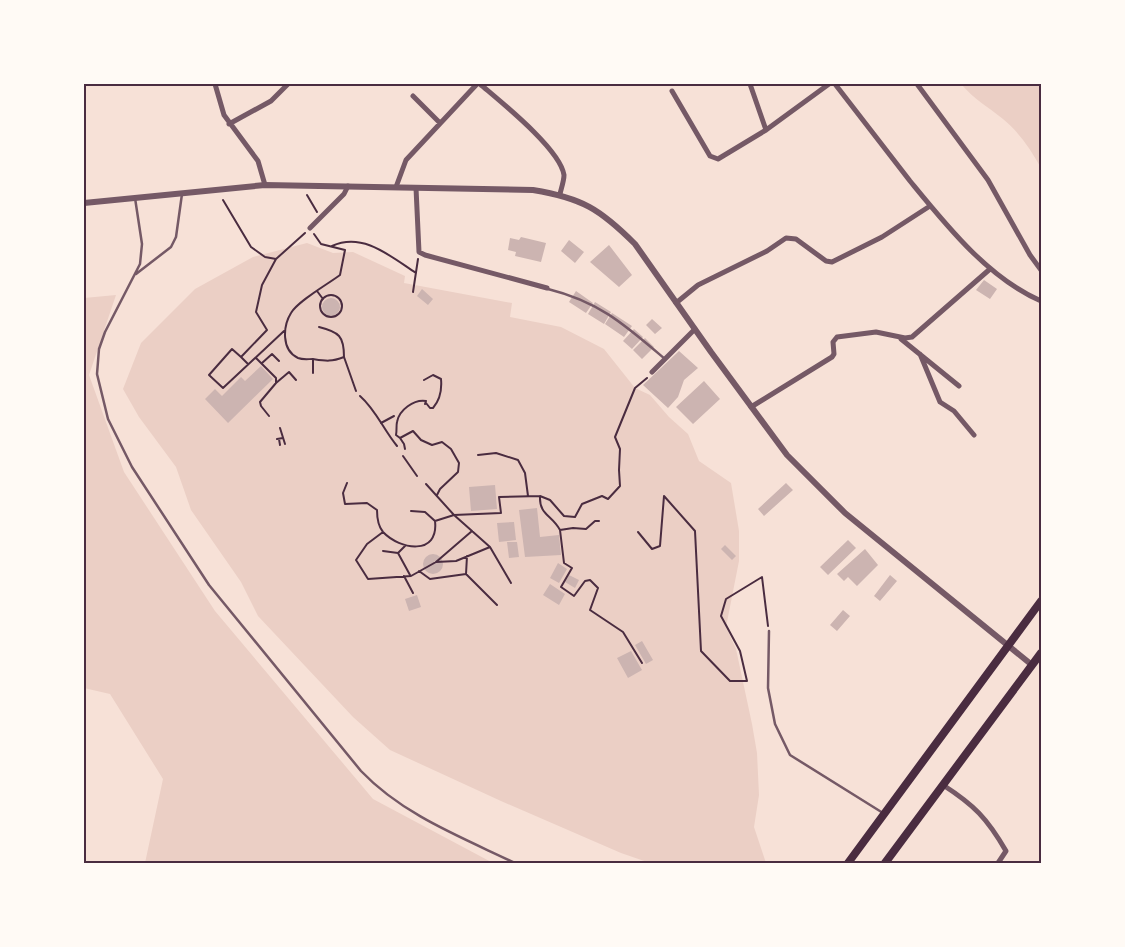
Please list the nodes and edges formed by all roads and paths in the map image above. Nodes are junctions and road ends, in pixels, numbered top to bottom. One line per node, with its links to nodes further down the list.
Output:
1 (215, 84): 11 (street)
2 (288, 84): 11 (street)
3 (478, 84): 10 (street); 18 (street)
4 (750, 84): 12 (street)
5 (829, 84): 12 (street)
6 (835, 84): 23 (street)
7 (917, 84): 30 (street)
8 (672, 91): 12 (street)
9 (414, 96): 10 (street)
10 (440, 123): 15 (street)
11 (229, 124): 13 (street)
12 (766, 130)
13 (265, 185): 14 (street); 17 (street)
14 (348, 186): 15 (street); 24 (street)
15 (396, 187): 16 (street)
16 (416, 188): 18 (street); 27 (street)
17 (182, 194): 20 (street); 32 (lane)
18 (560, 194): 38 (street)
19 (307, 195): 24 (path)
20 (134, 198): 22 (street); 32 (lane)
21 (223, 200): 28 (path)
22 (84, 203)
23 (930, 206): 29 (street); 38 (street)
24 (320, 218): 25 (street)
25 (310, 228): 26 (path); 28 (path)
26 (331, 246): 31 (path); 34 (path)
27 (419, 252): 31 (path); 33 (street)
28 (276, 259): 44 (path)
29 (990, 269): 37 (street); 42 (street)
30 (1041, 270)
31 (416, 272): 35 (path)
32 (135, 275): 111 (lane)
33 (547, 288): 48 (lane)
34 (317, 291): 36 (path); 41 (path)
35 (412, 292)
36 (323, 299): 36 (path)
37 (1041, 301)
38 (676, 302): 40 (street)
39 (319, 327): 46 (path)
40 (695, 329): 48 (street); 60 (street)
41 (284, 331): 45 (path); 47 (path)
42 (899, 337): 43 (street); 60 (street)
43 (920, 354): 57 (street); 65 (street)
44 (241, 357): 51 (path); 51 (path)
45 (256, 357): 50 (path); 51 (path)
46 (344, 357): 47 (path); 58 (path)
47 (313, 359): 53 (path)
48 (665, 359): 52 (street)
49 (279, 361): 50 (path)
50 (262, 363): 56 (path)
51 (248, 364)
52 (652, 372): 80 (path)
53 (313, 373)
54 (296, 380): 56 (path)
55 (424, 380): 67 (path)
56 (276, 383): 61 (path)
57 (959, 386)
58 (356, 391)
59 (360, 396): 63 (path)
60 (751, 407): 105 (street)
61 (269, 416)
62 (394, 416): 63 (path)
63 (380, 423): 70 (path)
64 (280, 428): 66 (path)
65 (974, 435)
66 (283, 438): 68 (path); 69 (path)
67 (400, 438): 71 (path); 77 (path)
68 (285, 444)
69 (280, 445)
70 (397, 446)
71 (405, 448)
72 (478, 455): 79 (path)
73 (403, 456): 74 (path)
74 (417, 476)
75 (347, 483): 88 (path)
76 (426, 484): 77 (path)
77 (437, 495): 83 (path)
78 (499, 496): 79 (path); 81 (path); 83 (path)
79 (528, 496): 80 (path)
80 (540, 496): 86 (path)
81 (496, 497)
82 (411, 511): 84 (path)
83 (454, 514): 84 (path); 87 (path)
84 (435, 521): 90 (path)
85 (599, 521): 86 (path)
86 (560, 530): 107 (path)
87 (472, 531): 91 (path); 95 (path)
88 (383, 532): 90 (path); 98 (path)
89 (638, 532): 104 (path)
90 (405, 546): 93 (path)
91 (490, 547): 94 (path); 100 (path)
92 (384, 551): 93 (path)
93 (398, 552): 99 (path)
94 (467, 556): 95 (path); 97 (path)
95 (436, 562): 96 (path)
96 (419, 571): 97 (path); 99 (path)
97 (466, 574): 103 (path)
98 (404, 576): 99 (path); 101 (path)
99 (411, 576)
100 (510, 583)
101 (413, 594)
102 (1041, 601): 105 (main road)
103 (497, 605)
104 (769, 631): 110 (lane)
105 (1008, 647): 108 (street); 110 (main road)
106 (1041, 653): 108 (main road)
107 (642, 663)
108 (1032, 665): 109 (main road)
109 (943, 785): 113 (main road); 114 (street)
110 (884, 814): 112 (main road)
111 (516, 863)
112 (848, 863)
113 (885, 863)
114 (998, 863)

